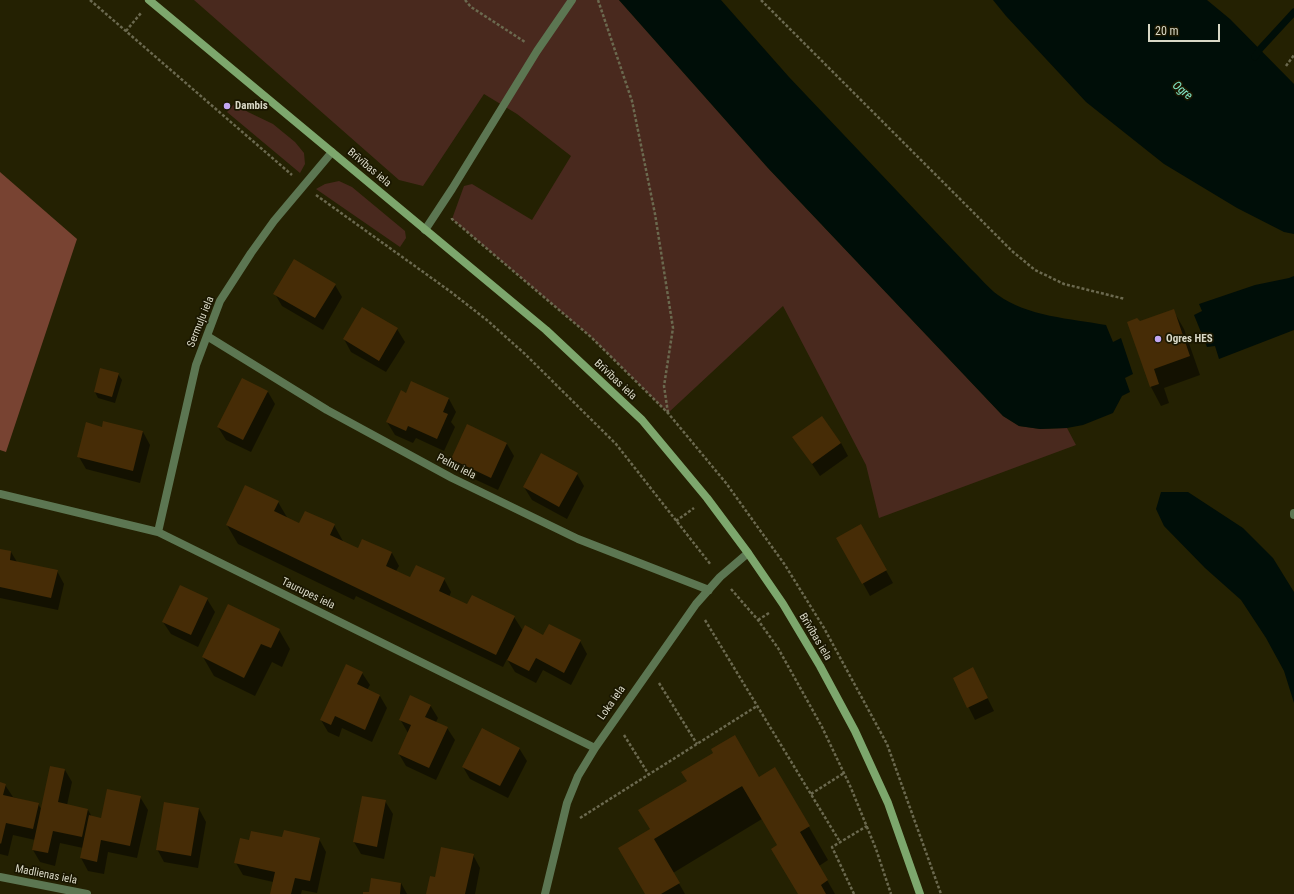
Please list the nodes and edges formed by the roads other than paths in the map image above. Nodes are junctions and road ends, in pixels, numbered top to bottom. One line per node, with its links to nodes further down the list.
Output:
1 (572, 0): 4 (street)
2 (149, 1): 3 (main road, Brīvības iela)
3 (332, 152): 4 (main road, Brīvības iela); 5 (street, Sermuļu iela)
4 (425, 230): 8 (main road, Brīvības iela)
5 (207, 336): 7 (street, Sermuļu iela); 9 (street, Pelnu iela)
6 (0, 494): 7 (street, Taurupes iela)
7 (158, 532): 10 (street, Taurupes iela)
8 (748, 553): 9 (street, Loka iela); 14 (main road, Brīvības iela)
9 (709, 590): 10 (street, Loka iela)
10 (595, 748): 13 (street, Loka iela)
11 (0, 877): 12 (street, Madlienas iela)
12 (87, 894)
13 (546, 894)
14 (920, 894)

